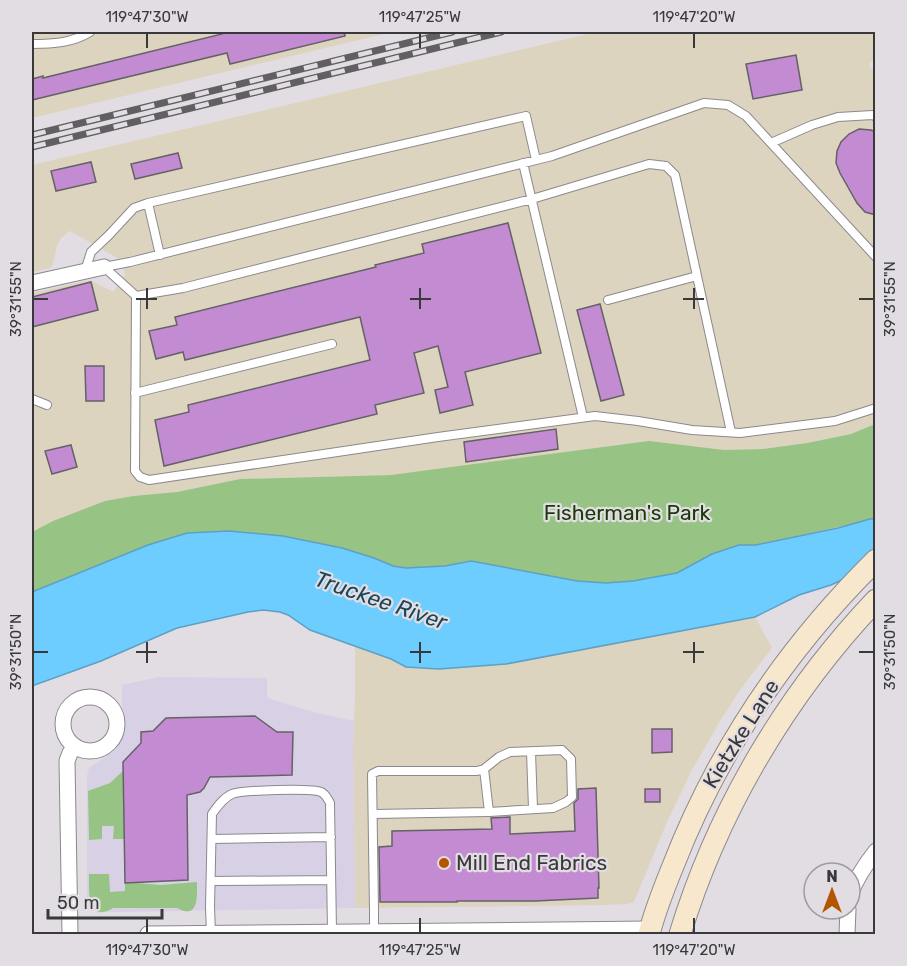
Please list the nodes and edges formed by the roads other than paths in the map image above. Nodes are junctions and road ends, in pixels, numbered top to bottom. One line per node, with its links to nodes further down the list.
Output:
1 (90, 32): 2 (lane)
2 (32, 44)
3 (876, 117): 4 (lane)
4 (771, 143): 5 (lane); 9 (lane)
5 (536, 160): 6 (lane); 8 (lane)
6 (523, 163): 7 (lane); 10 (lane)
7 (531, 199): 13 (lane); 15 (lane); 22 (lane)
8 (148, 203): 10 (lane); 12 (lane)
9 (875, 254)
10 (160, 255): 11 (lane)
11 (104, 267): 12 (street); 15 (lane)
12 (85, 271): 14 (street)
13 (697, 276): 16 (lane); 23 (lane)
14 (32, 283)
15 (136, 296): 18 (lane)
16 (608, 300)
17 (332, 344): 18 (lane)
18 (135, 393): 22 (lane)
19 (32, 399): 20 (lane)
20 (47, 405)
21 (876, 408): 23 (lane)
22 (583, 417): 23 (lane)
23 (731, 432)
24 (876, 560): 34 (main road, Kietzke Lane)
25 (876, 600): 46 (main road, Kietzke Lane)
26 (75, 746): 43 (street)
27 (531, 752): 28 (lane); 29 (lane); 29 (lane)
28 (484, 769): 30 (lane); 31 (lane)
29 (533, 808): 30 (lane)
30 (489, 812): 31 (lane)
31 (373, 814): 39 (lane)
32 (331, 837): 33 (lane); 33 (lane); 37 (lane)
33 (212, 839): 38 (lane)
34 (681, 845): 42 (main road, Kietzke Lane); 46 (main road)
35 (876, 851): 36 (street)
36 (862, 870)
37 (331, 880): 38 (lane); 40 (lane)
38 (211, 881): 45 (lane)
39 (374, 932): 40 (street); 41 (street)
40 (322, 933): 45 (street)
41 (450, 933): 42 (street)
42 (651, 933)
43 (70, 934)
44 (148, 934): 45 (street)
45 (211, 934)
46 (680, 934)

